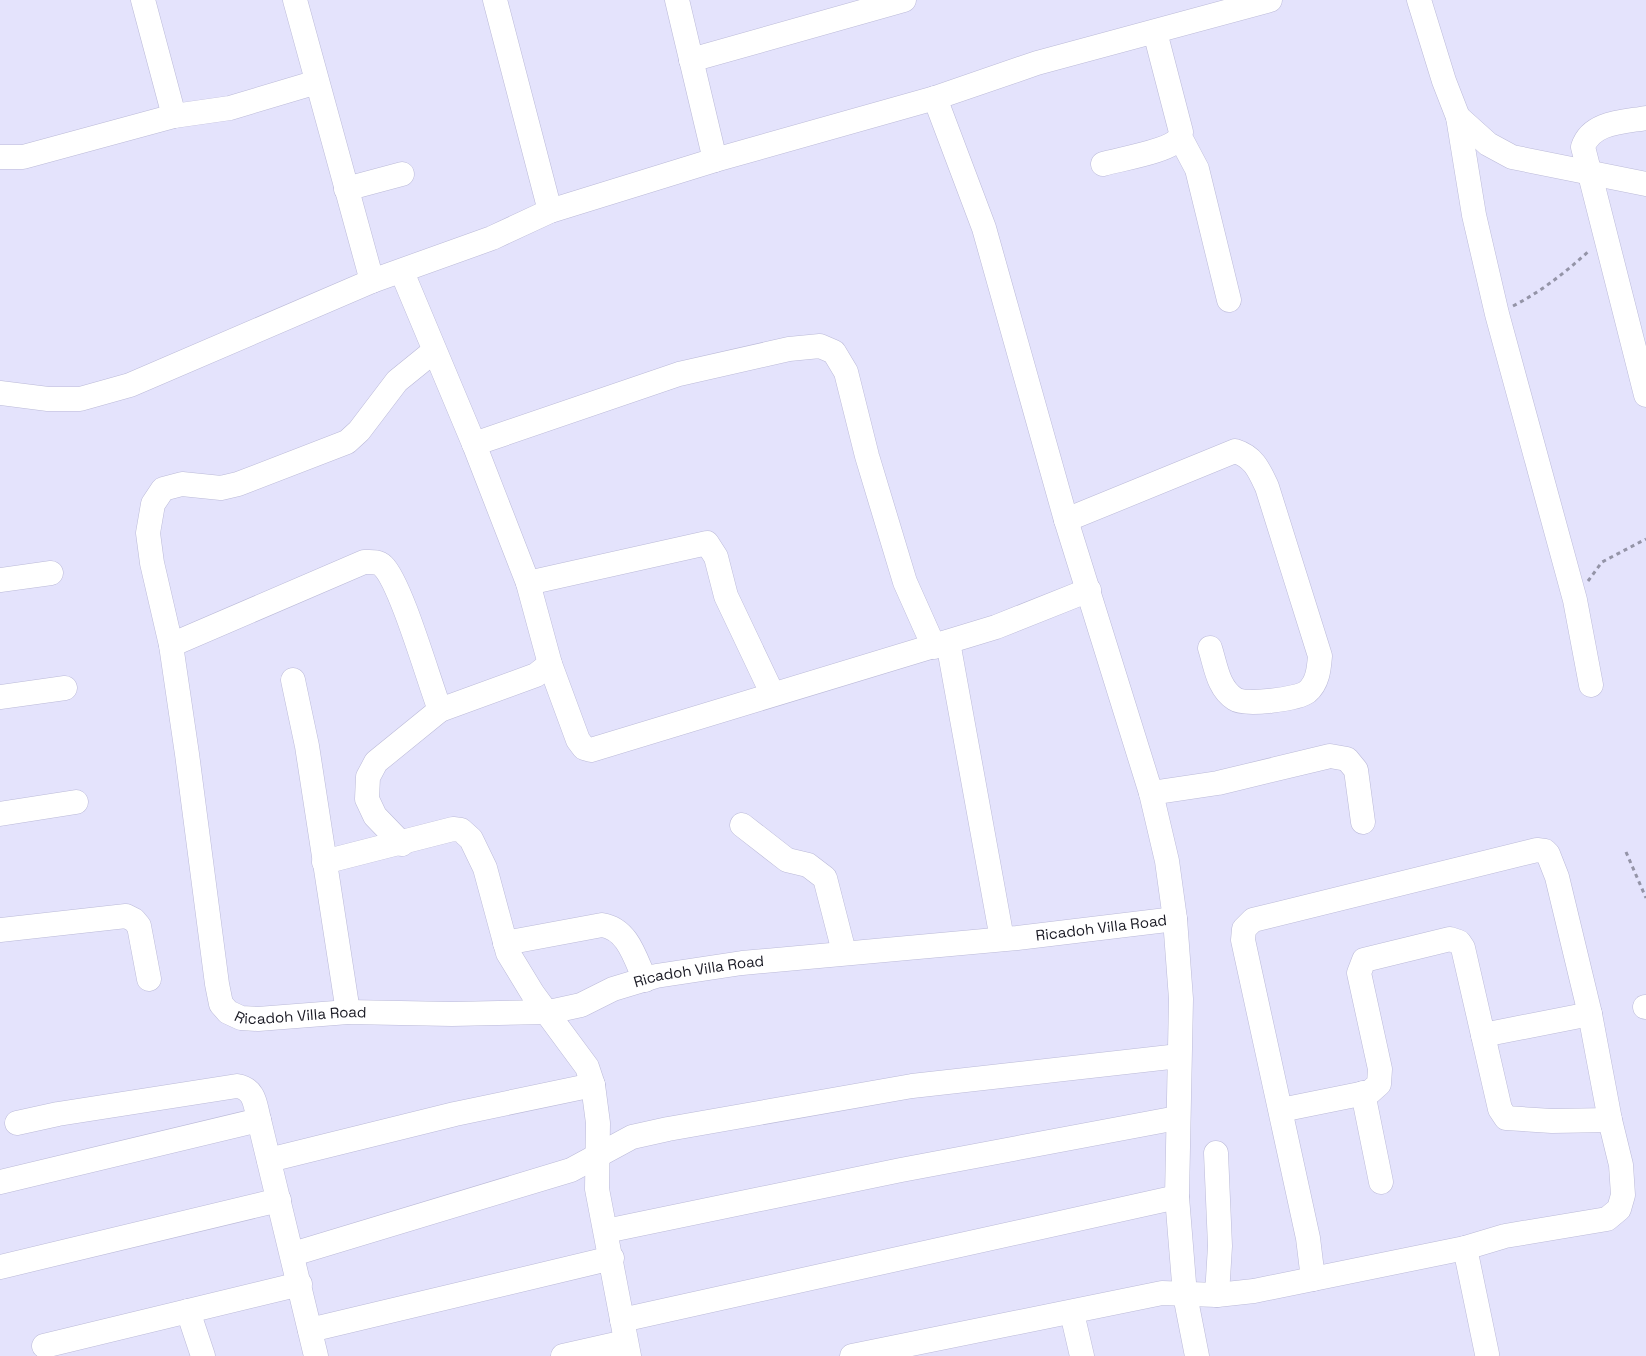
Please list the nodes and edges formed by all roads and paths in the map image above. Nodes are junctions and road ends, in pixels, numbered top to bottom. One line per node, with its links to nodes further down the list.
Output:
1 (143, 0): 12 (street)
2 (295, 0): 10 (street)
3 (495, 0): 23 (street)
4 (676, 0): 9 (street)
5 (904, 0): 9 (street)
6 (1269, 0): 8 (street)
7 (1419, 0): 13 (street)
8 (1155, 32): 11 (street); 15 (street)
9 (691, 60): 17 (street)
10 (317, 82): 12 (street); 22 (street)
11 (935, 98): 17 (street); 33 (street)
12 (174, 116): 16 (street)
13 (1458, 117): 19 (street); 28 (street)
14 (1646, 118): 19 (street)
15 (1180, 137): 18 (street); 27 (street)
16 (0, 157)
17 (715, 160): 23 (street)
18 (1103, 164)
19 (1588, 173): 21 (street); 24 (street)
20 (402, 174): 22 (street)
21 (1646, 184)
22 (346, 189): 26 (street)
23 (550, 211): 25 (street)
24 (1607, 235): 28 (path); 31 (street)
25 (402, 272): 26 (street); 29 (street)
26 (372, 281): 30 (street)
27 (1229, 300)
28 (1497, 314): 39 (street)
29 (434, 351): 32 (street); 41 (street)
30 (0, 394)
31 (1646, 395)
32 (474, 444): 37 (street); 40 (street)
33 (1066, 520): 38 (street); 42 (street)
34 (1646, 539): 39 (path)
35 (51, 573): 36 (street)
36 (0, 580)
37 (528, 583): 43 (street); 47 (street)
38 (1089, 590): 40 (street); 50 (street)
39 (1575, 600): 45 (street)
40 (941, 644): 47 (street); 61 (street)
41 (171, 645): 49 (street); 66 (street, Ricadoh Villa Road)
42 (1210, 648)
43 (550, 664): 47 (street); 49 (street)
44 (293, 680): 57 (street)
45 (1591, 685)
46 (65, 688): 48 (street)
47 (772, 693)
48 (0, 697)
49 (440, 710): 55 (street)
50 (1152, 793): 53 (street); 59 (street)
51 (76, 802): 52 (street)
52 (0, 814)
53 (1363, 822)
54 (742, 825): 63 (street)
55 (402, 844): 57 (street); 62 (street)
56 (1626, 852): 58 (path)
57 (324, 862): 66 (street)
58 (1646, 898)
59 (1175, 919): 61 (street, Ricadoh Villa Road); 70 (street)
60 (0, 930): 64 (street)
61 (1002, 939): 63 (street, Ricadoh Villa Road)
62 (505, 944): 65 (street); 67 (street)
63 (844, 952): 65 (street, Ricadoh Villa Road)
64 (149, 979)
65 (645, 980): 67 (street, Ricadoh Villa Road)
66 (348, 1012): 67 (street, Ricadoh Villa Road)
67 (549, 1012): 71 (street)
68 (1590, 1014): 69 (street); 73 (street); 76 (street)
69 (1483, 1035): 72 (street); 76 (street)
70 (1179, 1056): 74 (street); 79 (street)
71 (594, 1085): 79 (street); 80 (street)
72 (1363, 1093): 73 (street); 82 (street)
73 (1281, 1110): 90 (street)
74 (1177, 1118): 83 (street); 85 (street)
75 (259, 1120): 77 (street); 80 (street); 81 (street)
76 (1610, 1120): 86 (street)
77 (17, 1123)
78 (1216, 1153): 93 (street)
79 (596, 1158): 85 (street); 87 (street)
80 (269, 1160): 84 (street)
81 (0, 1182)
82 (1381, 1182)
83 (1177, 1197): 92 (street); 97 (street)
84 (279, 1200): 87 (street); 89 (street)
85 (606, 1231): 88 (street)
86 (1465, 1248): 90 (street); 99 (street)
87 (293, 1254): 91 (street)
88 (612, 1258): 96 (street); 97 (street)
89 (0, 1267)
90 (1313, 1279): 93 (street)
91 (300, 1284): 94 (street); 96 (street)
92 (1185, 1295): 93 (street); 95 (street); 105 (street)
93 (1218, 1295)
94 (188, 1311): 98 (street); 100 (street)
95 (1072, 1313): 103 (street); 104 (street)
96 (310, 1330): 101 (street)
97 (626, 1339): 102 (street)
98 (44, 1346)
99 (1484, 1355)
100 (203, 1356)
101 (316, 1356)
102 (563, 1356)
103 (852, 1356)
104 (1082, 1356)
105 (1197, 1356)

